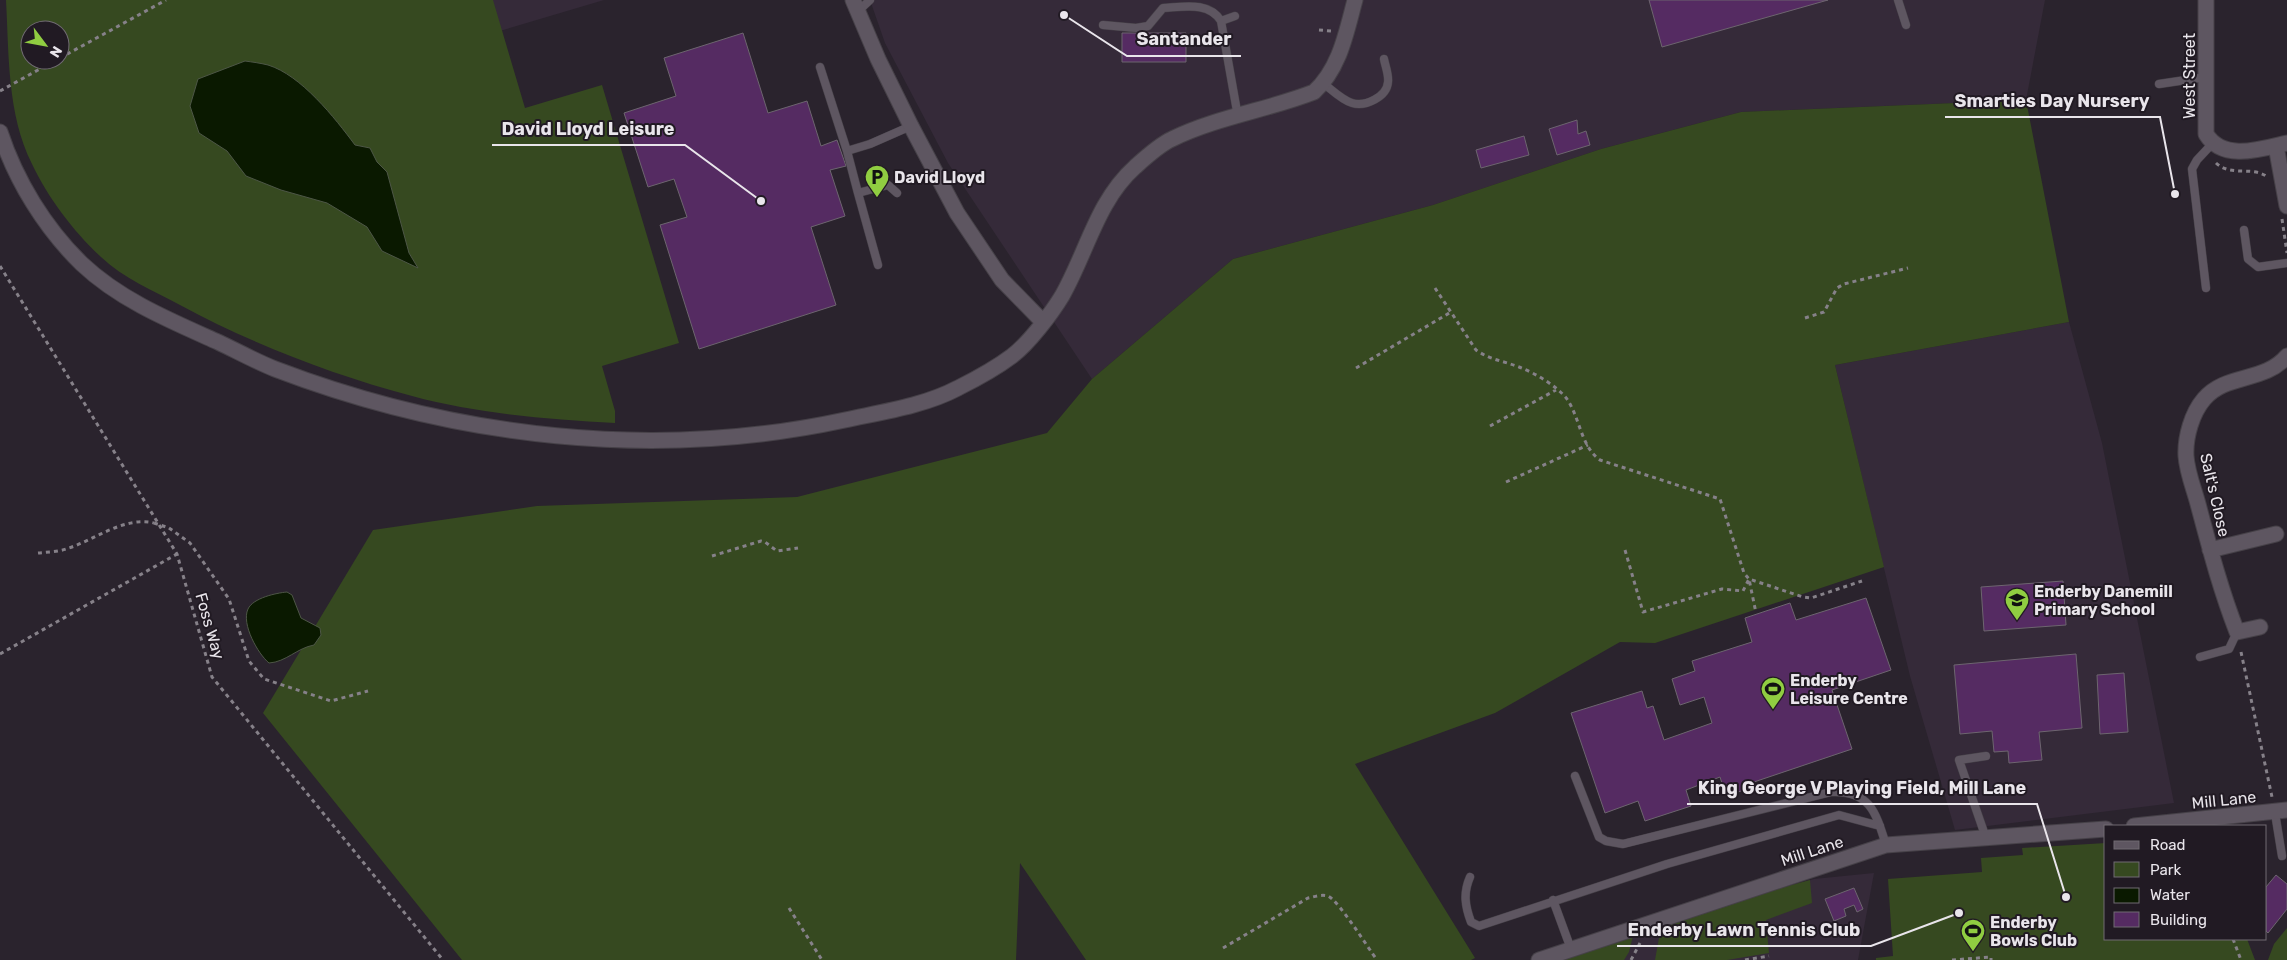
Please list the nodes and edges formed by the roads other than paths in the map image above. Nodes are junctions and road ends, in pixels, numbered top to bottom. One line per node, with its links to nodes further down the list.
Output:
1 (870, 0): 5 (lane)
2 (1355, 0): 13 (street)
3 (1898, 0): 9 (lane)
4 (2206, 0): 12 (street, West Street)
5 (855, 6): 16 (street)
6 (1235, 16): 7 (lane)
7 (1221, 21): 8 (lane); 15 (lane)
8 (1103, 25)
9 (1906, 25)
10 (1384, 59): 13 (lane)
11 (820, 67): 20 (lane)
12 (2206, 78): 14 (lane); 19 (street, West Street)
13 (1323, 83): 15 (street)
14 (2159, 84)
15 (1238, 117): 28 (street)
16 (911, 126): 20 (lane); 28 (street)
17 (0, 132): 28 (street)
18 (2281, 145): 19 (street); 23 (street)
19 (2215, 146): 27 (lane)
20 (847, 151): 21 (lane)
21 (858, 192): 22 (lane); 26 (lane)
22 (898, 193)
23 (2287, 206)
24 (2244, 230): 25 (lane)
25 (2287, 263)
26 (878, 265)
27 (2206, 288)
28 (1043, 322)
29 (2287, 356): 31 (street, Salt's Close)
30 (2276, 534): 31 (street, Salt's Close)
31 (2210, 550): 33 (street, Salt's Close)
32 (2260, 627): 33 (street)
33 (2237, 632): 34 (lane)
34 (2200, 657)
35 (1986, 756): 41 (lane)
36 (1575, 776): 39 (lane)
37 (2281, 812): 38 (street, Mill Lane); 43 (lane)
38 (2144, 825)
39 (1880, 826): 42 (lane); 45 (lane)
40 (2104, 829): 41 (street, Mill Lane)
41 (1987, 838): 42 (street, Mill Lane)
42 (1886, 845): 46 (street, Mill Lane)
43 (2282, 856)
44 (1470, 877): 45 (lane)
45 (1553, 900): 46 (lane)
46 (1571, 948): 47 (street, Mill Lane)
47 (1539, 960)

